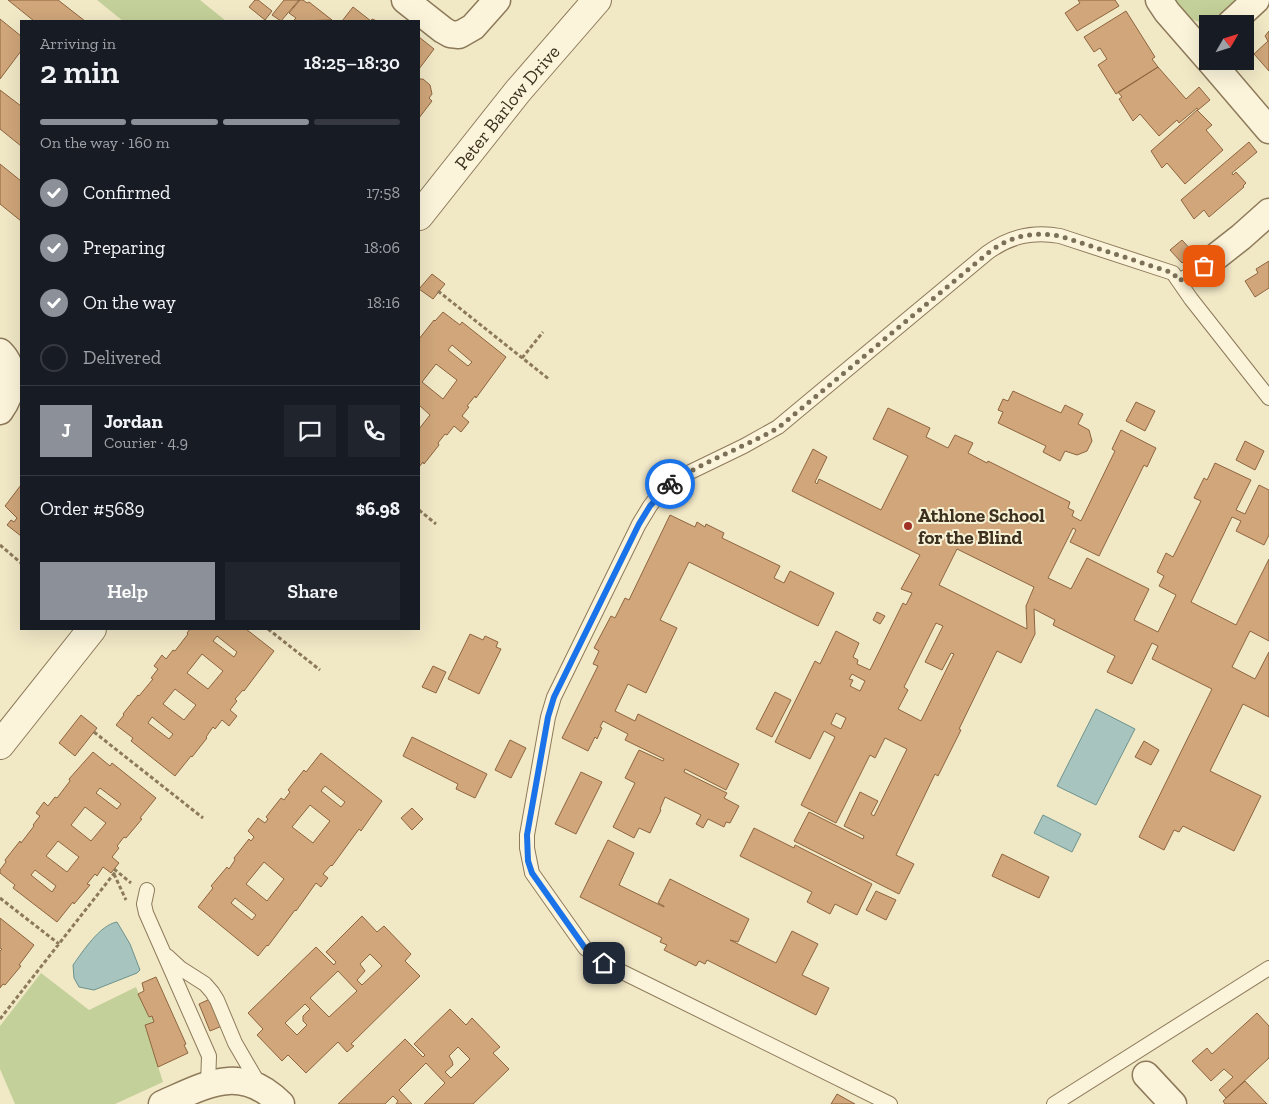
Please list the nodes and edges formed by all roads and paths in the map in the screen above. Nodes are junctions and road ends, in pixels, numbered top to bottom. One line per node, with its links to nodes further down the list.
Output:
1 (405, 0): 2 (street)
2 (498, 0)
3 (598, 0): 11 (street, Peter Barlow Drive)
4 (1159, 0): 7 (street)
5 (1256, 0): 6 (street)
6 (1240, 15)
7 (1199, 46)
8 (1220, 70): 9 (street)
9 (1269, 130)
10 (1269, 212): 12 (street)
11 (420, 215)
12 (1204, 266): 13 (lane)
13 (1179, 281): 19 (lane); 43 (lane)
14 (438, 291): 17 (path)
15 (543, 332): 17 (path)
16 (0, 352): 20 (street)
17 (522, 358): 18 (path)
18 (550, 380)
19 (1269, 398)
20 (0, 411)
21 (420, 511): 22 (path)
22 (436, 524)
23 (0, 545): 24 (path)
24 (20, 561)
25 (91, 630): 29 (street)
26 (269, 630): 27 (path)
27 (320, 670)
28 (94, 732): 30 (path)
29 (0, 745)
30 (203, 818)
31 (116, 871): 34 (path)
32 (147, 890): 35 (lane)
33 (0, 898): 34 (path)
34 (59, 944): 37 (path)
35 (162, 952): 40 (lane); 41 (lane)
36 (1269, 968): 38 (lane)
37 (0, 1019)
38 (1130, 1056): 39 (lane); 44 (lane)
39 (1146, 1075): 45 (street)
40 (208, 1084): 41 (street); 42 (street)
41 (271, 1096)
42 (162, 1104)
43 (890, 1104)
44 (1054, 1104)
45 (1173, 1104)

